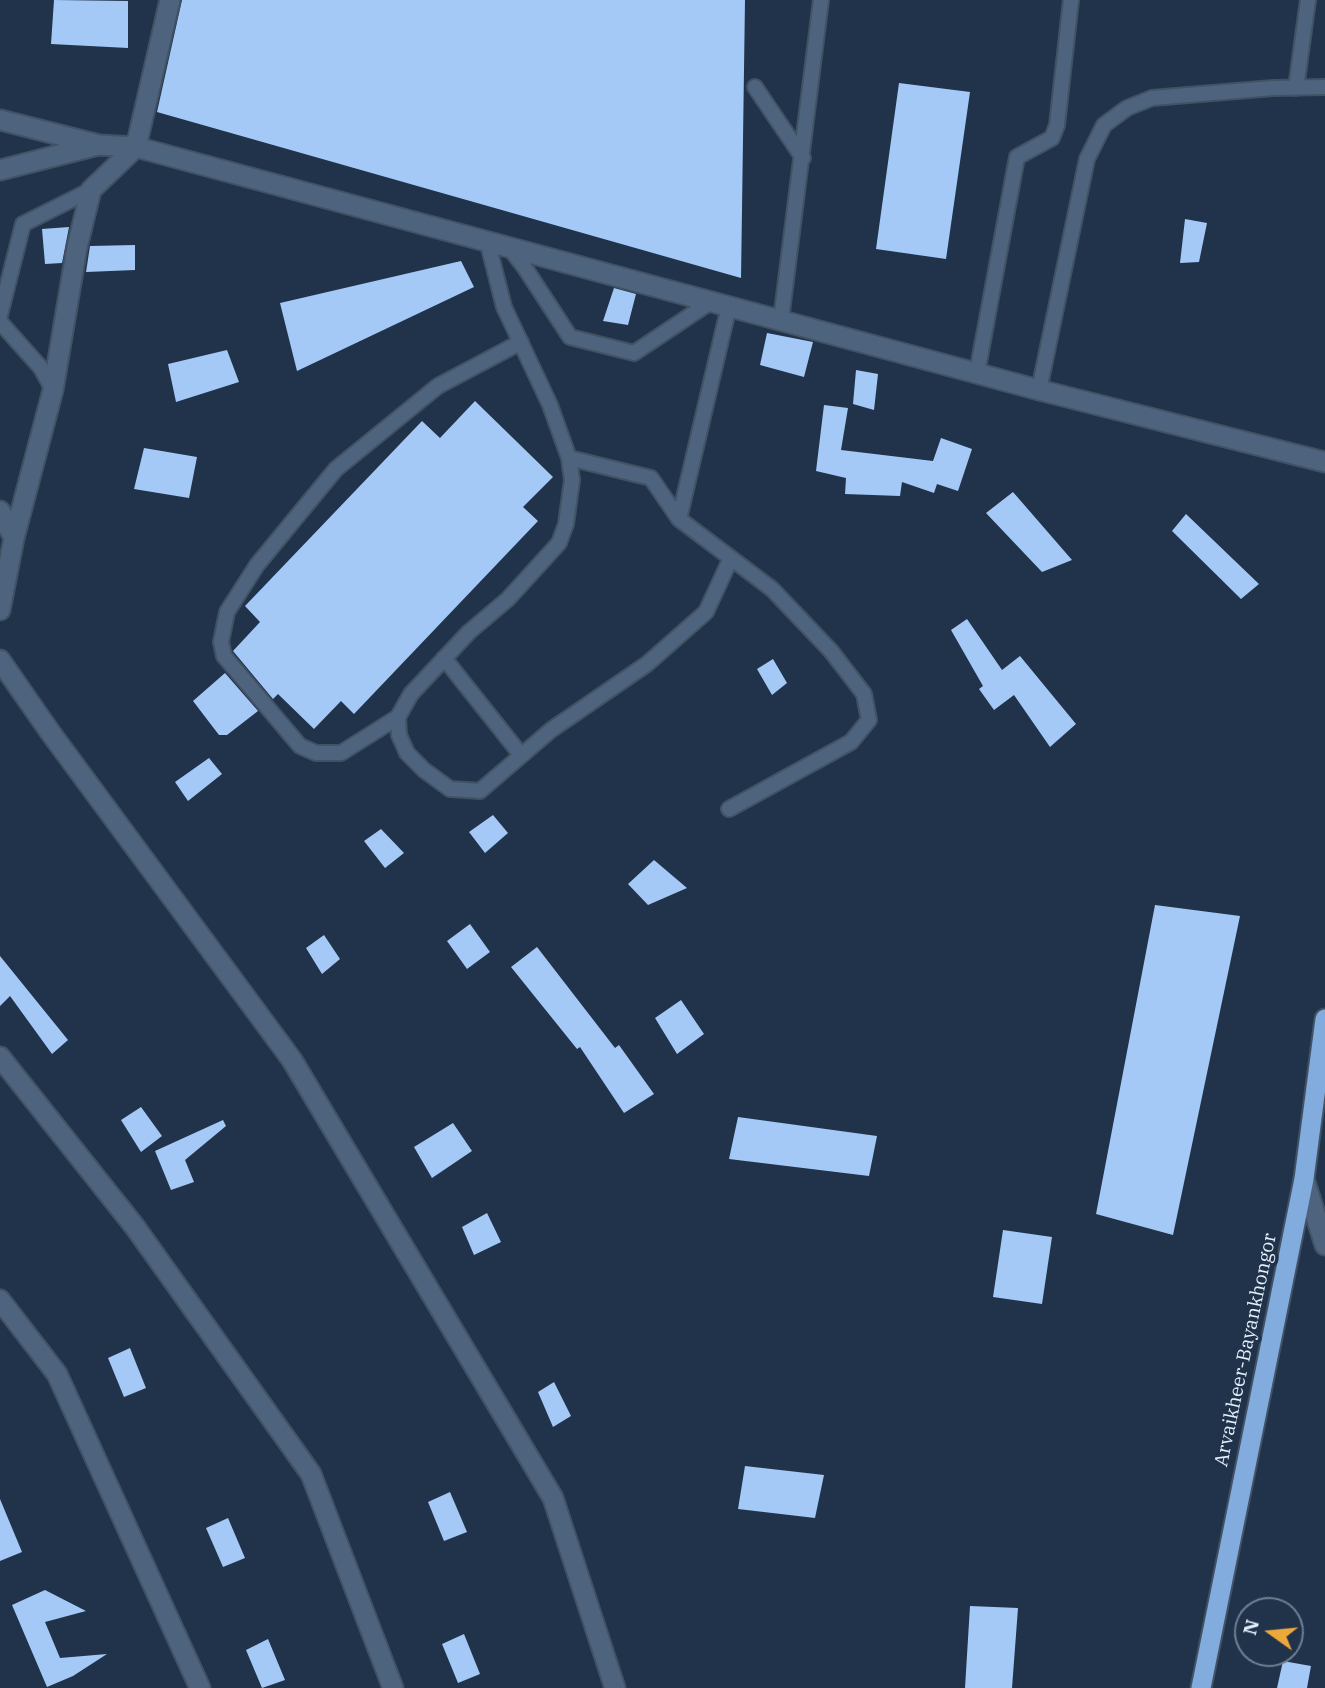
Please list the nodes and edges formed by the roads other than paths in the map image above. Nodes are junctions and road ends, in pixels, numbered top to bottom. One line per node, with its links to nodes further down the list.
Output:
1 (170, 0): 10 (street)
2 (821, 0): 11 (lane)
3 (1071, 0): 21 (lane)
4 (1308, 0): 7 (lane)
5 (755, 87): 11 (lane)
6 (1325, 87): 7 (lane)
7 (1296, 88): 23 (lane)
8 (0, 120): 9 (street)
9 (99, 145): 10 (street); 12 (street)
10 (136, 147): 13 (street); 14 (street)
11 (803, 158): 18 (lane)
12 (0, 170)
13 (91, 190): 17 (lane); 22 (street)
14 (487, 240): 15 (street); 20 (lane)
15 (507, 245): 16 (street); 16 (lane)
16 (721, 303): 18 (street); 27 (lane)
17 (0, 314)
18 (781, 320): 21 (street)
19 (0, 322): 22 (lane)
20 (521, 342): 24 (lane); 33 (lane)
21 (977, 373): 23 (street)
22 (53, 390): 28 (street)
23 (1040, 390): 25 (street)
24 (569, 458): 27 (lane); 31 (lane)
25 (1325, 463)
26 (0, 511): 28 (street)
27 (679, 519): 29 (lane)
28 (14, 538): 30 (street)
29 (731, 558): 34 (lane); 35 (lane)
30 (0, 610)
31 (444, 658): 33 (lane); 34 (lane)
32 (0, 660): 44 (street)
33 (398, 717): 34 (lane)
34 (522, 755)
35 (729, 810)
36 (1325, 1019): 38 (highway, Arvaikheer-Bayankhongor)
37 (0, 1057): 43 (street)
38 (1304, 1179): 39 (street); 41 (highway, Arvaikheer-Bayankhongor)
39 (1325, 1245)
40 (0, 1300): 42 (street)
41 (1204, 1686)
42 (200, 1688)
43 (393, 1688)
44 (615, 1688)

